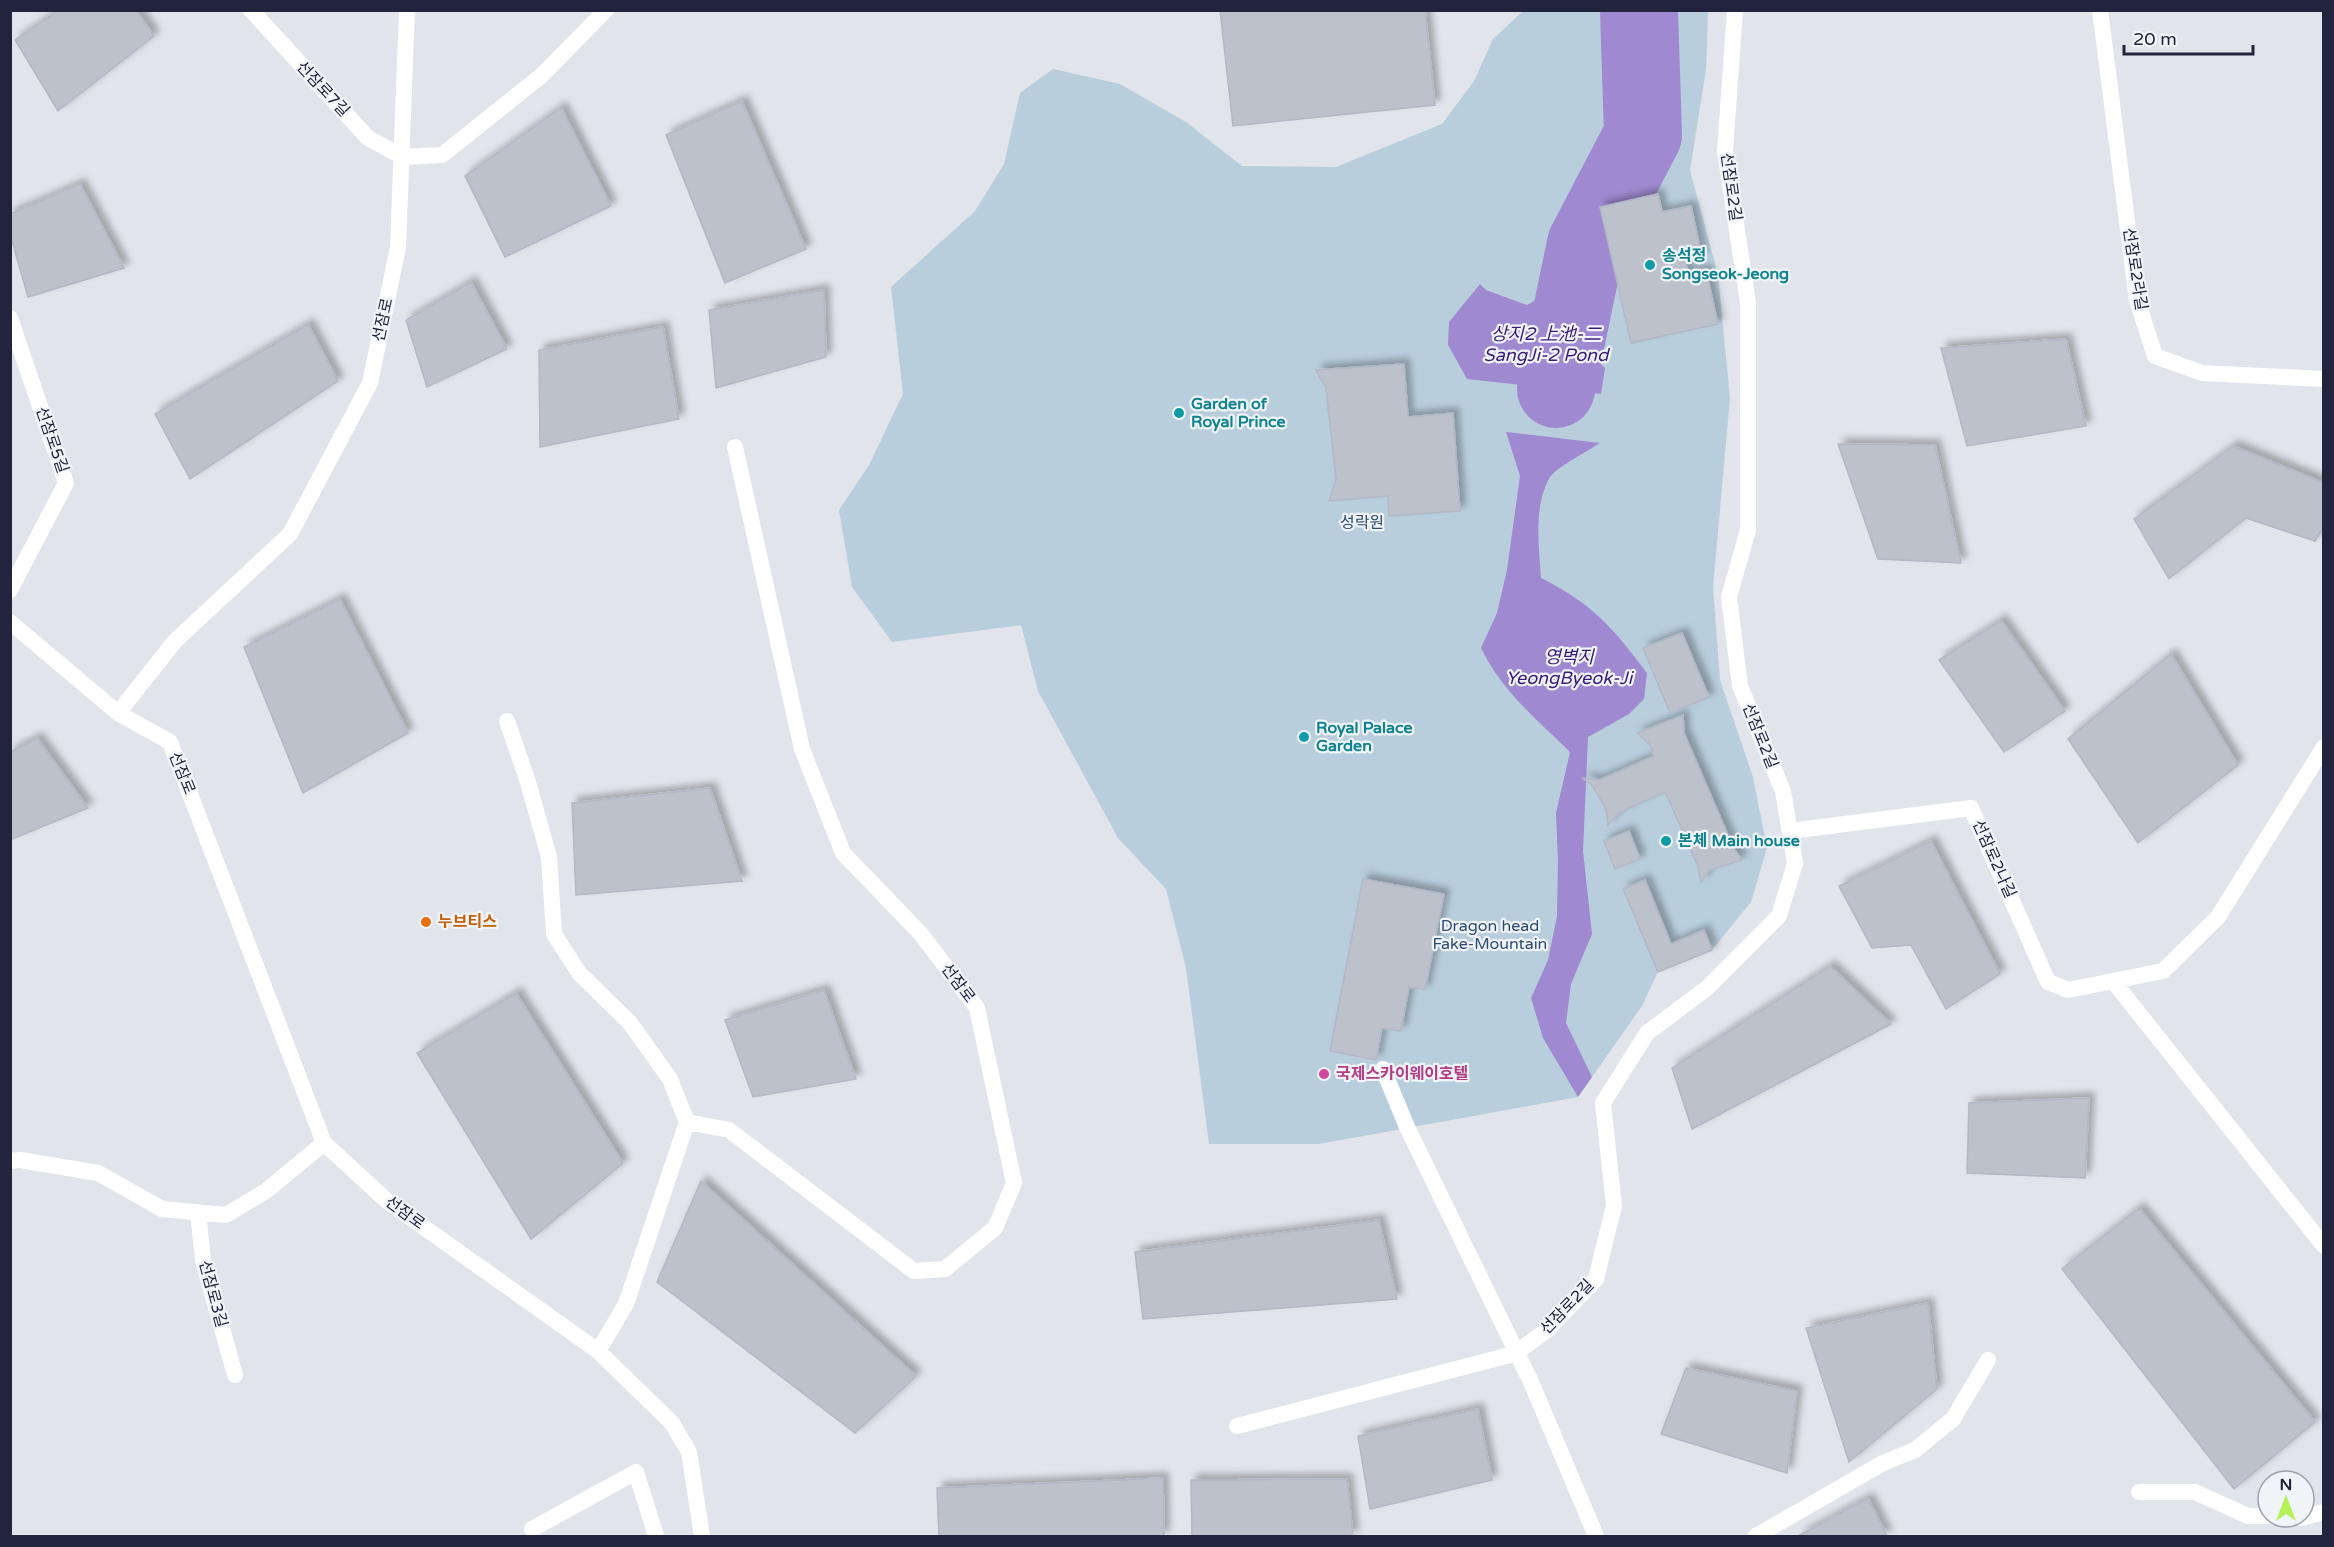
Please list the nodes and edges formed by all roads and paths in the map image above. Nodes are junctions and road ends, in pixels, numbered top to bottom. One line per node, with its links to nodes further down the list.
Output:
1 (251, 10): 6 (street, 선잠로7길)
2 (407, 10): 6 (street, 선잠로)
3 (606, 10): 6 (street)
4 (1735, 10): 15 (street, 선잠로2길)
5 (2100, 10): 8 (street, 선잠로2라길)
6 (403, 157): 12 (street, 선잠로)
7 (10, 318): 10 (street, 선잠로5길)
8 (2324, 380)
9 (735, 447): 18 (street, 선잠로)
10 (10, 590)
11 (10, 622): 12 (street)
12 (118, 713): 19 (street, 선잠로)
13 (507, 721): 18 (street)
14 (2324, 747): 16 (street, 선잠로2나길)
15 (1790, 831): 16 (street, 선잠로2나길); 24 (street, 선잠로2길)
16 (2113, 981): 22 (street)
17 (1383, 1069): 24 (street)
18 (687, 1122): 23 (street)
19 (324, 1143): 21 (street); 23 (street, 선잠로)
20 (10, 1161): 21 (street)
21 (198, 1212): 26 (street, 선잠로3길)
22 (2324, 1246)
23 (598, 1351): 32 (street, 선잠로)
24 (1516, 1353): 27 (street, 선잠로2길); 33 (street)
25 (1988, 1360): 34 (street)
26 (235, 1375)
27 (1236, 1426)
28 (2139, 1492): 29 (street)
29 (2256, 1516)
30 (532, 1529): 31 (street)
31 (656, 1536)
32 (702, 1536)
33 (1596, 1536)
34 (1756, 1536)

